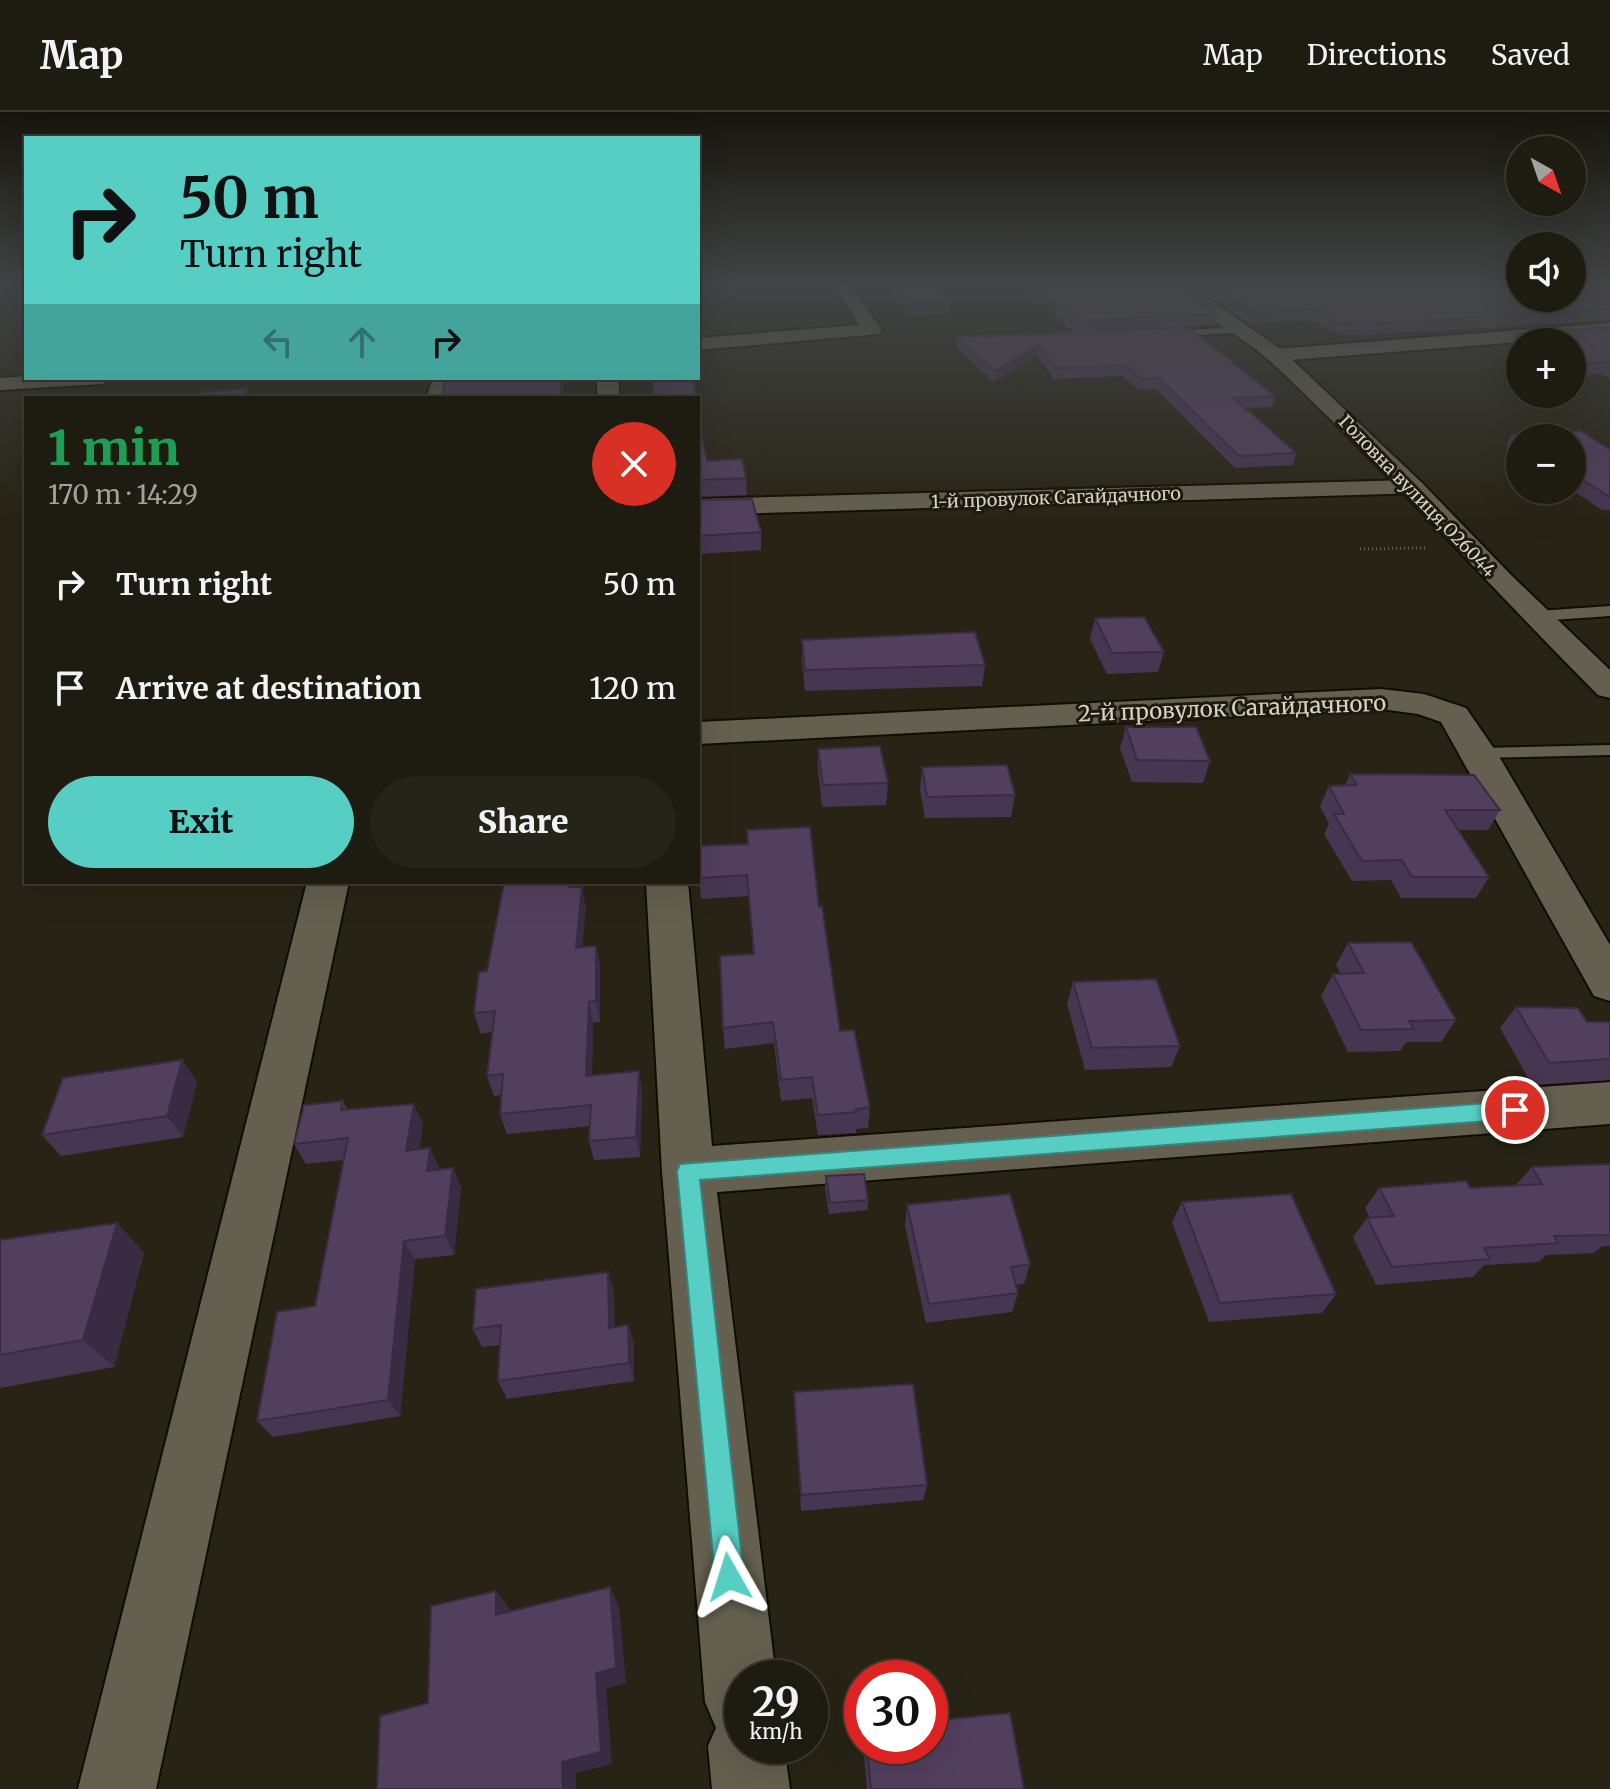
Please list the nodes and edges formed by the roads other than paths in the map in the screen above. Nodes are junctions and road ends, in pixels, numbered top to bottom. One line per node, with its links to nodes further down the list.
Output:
1 (1285, 363): 4 (street, Головна вулиця,О26044)
2 (68, 380): 3 (street)
3 (0, 384)
4 (1413, 488): 5 (street, 1-й провулок Сагайдачного); 7 (street, Головна вулиця,О26044)
5 (700, 507)
6 (1610, 611): 7 (lane)
7 (1538, 616): 8 (street, Головна вулиця,О26044)
8 (1610, 688)
9 (700, 733): 11 (street, 2-й провулок Сагайдачного)
10 (1610, 750): 11 (lane)
11 (1479, 753): 14 (street, 2-й провулок Сагайдачного)
12 (328, 884): 19 (street)
13 (667, 884): 16 (street)
14 (1610, 984)
15 (1610, 1103): 16 (street)
16 (688, 1171): 17 (street)
17 (738, 1660)
18 (748, 1764): 20 (street)
19 (117, 1789)
20 (751, 1789)

